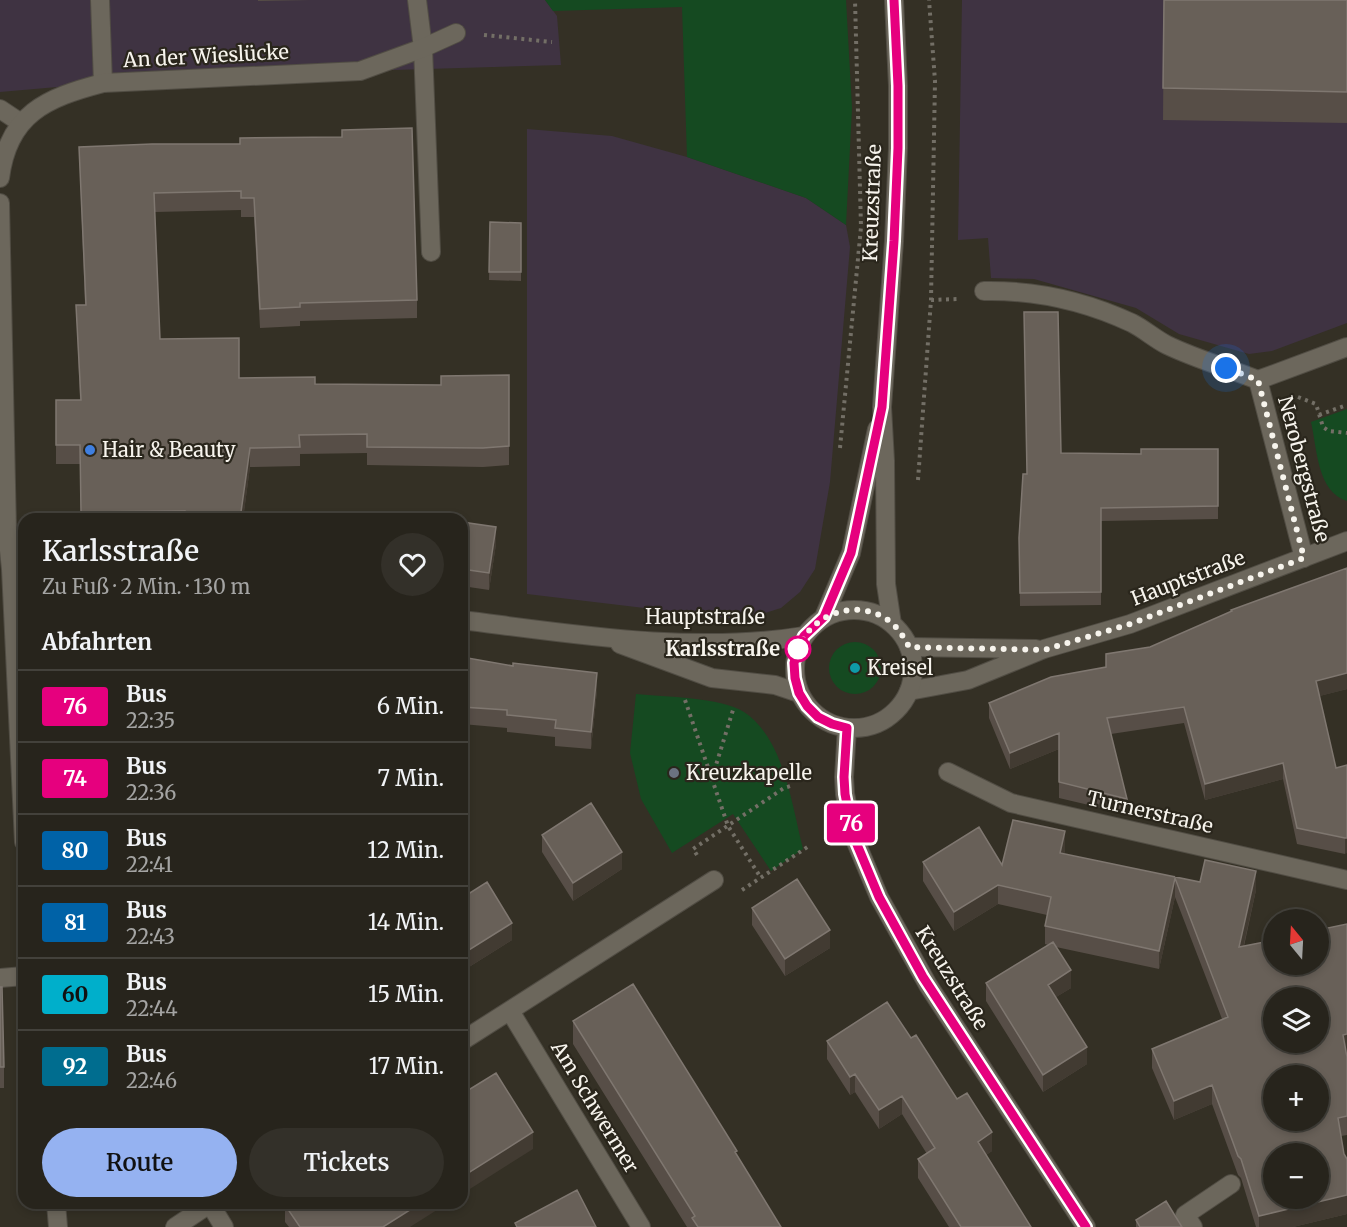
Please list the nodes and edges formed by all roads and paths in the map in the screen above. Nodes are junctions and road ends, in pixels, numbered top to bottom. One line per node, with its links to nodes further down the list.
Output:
1 (100, 0): 9 (street)
2 (417, 0): 8 (street)
3 (855, 0): 22 (path)
4 (894, 0): 19 (street, Kreuzstraße)
5 (929, 0): 23 (path)
6 (456, 33): 7 (path); 8 (street, An der Wieslücke)
7 (552, 42)
8 (423, 48): 9 (street, An der Wieslücke); 14 (street)
9 (103, 83): 11 (street, An der Wieslücke)
10 (0, 109): 11 (street)
11 (21, 123): 12 (street, An der Wieslücke)
12 (0, 178)
13 (0, 203): 26 (street)
14 (431, 252)
15 (984, 291): 17 (street)
16 (1347, 347): 17 (street, Nerobergstraße)
17 (1258, 380): 20 (path); 25 (street, Nerobergstraße)
18 (1347, 405): 20 (path)
19 (882, 407): 27 (street, Kreuzstraße); 29 (street, Kreuzstraße)
20 (1319, 415): 21 (path)
21 (1347, 434)
22 (839, 459)
23 (917, 486)
24 (1347, 542): 25 (street, Hauptstraße)
25 (1304, 558): 33 (street, Hauptstraße)
26 (12, 568): 38 (street)
27 (824, 617): 29 (street); 30 (street)
28 (468, 621): 31 (street, Hauptstraße)
29 (892, 624): 32 (street)
30 (804, 636): 31 (street, Hauptstraße); 36 (street)
31 (606, 639): 36 (street, Hauptstraße)
32 (909, 647): 33 (street, Hauptstraße); 35 (street)
33 (1044, 650): 35 (street, Hauptstraße)
34 (682, 691): 41 (path)
35 (909, 691): 39 (street)
36 (799, 693): 39 (street)
37 (736, 701): 41 (path)
38 (18, 705)
39 (847, 728): 60 (street, Kreuzstraße)
40 (948, 772): 47 (street, Turnerstraße)
41 (712, 779): 43 (path)
42 (794, 785): 43 (path)
43 (728, 826): 45 (path); 46 (path)
44 (809, 846): 45 (path)
45 (761, 878): 46 (path)
46 (714, 880): 50 (street)
47 (1347, 880)
48 (18, 976): 49 (street)
49 (0, 978)
50 (510, 1011): 51 (street); 59 (street, Am Schwermer)
51 (468, 1037)
52 (1231, 1184): 61 (street)
53 (56, 1209): 56 (street)
54 (202, 1209): 57 (street)
55 (214, 1209): 58 (street)
56 (58, 1227)
57 (175, 1227)
58 (224, 1227)
59 (641, 1227)
60 (1086, 1227)
61 (1193, 1227)

